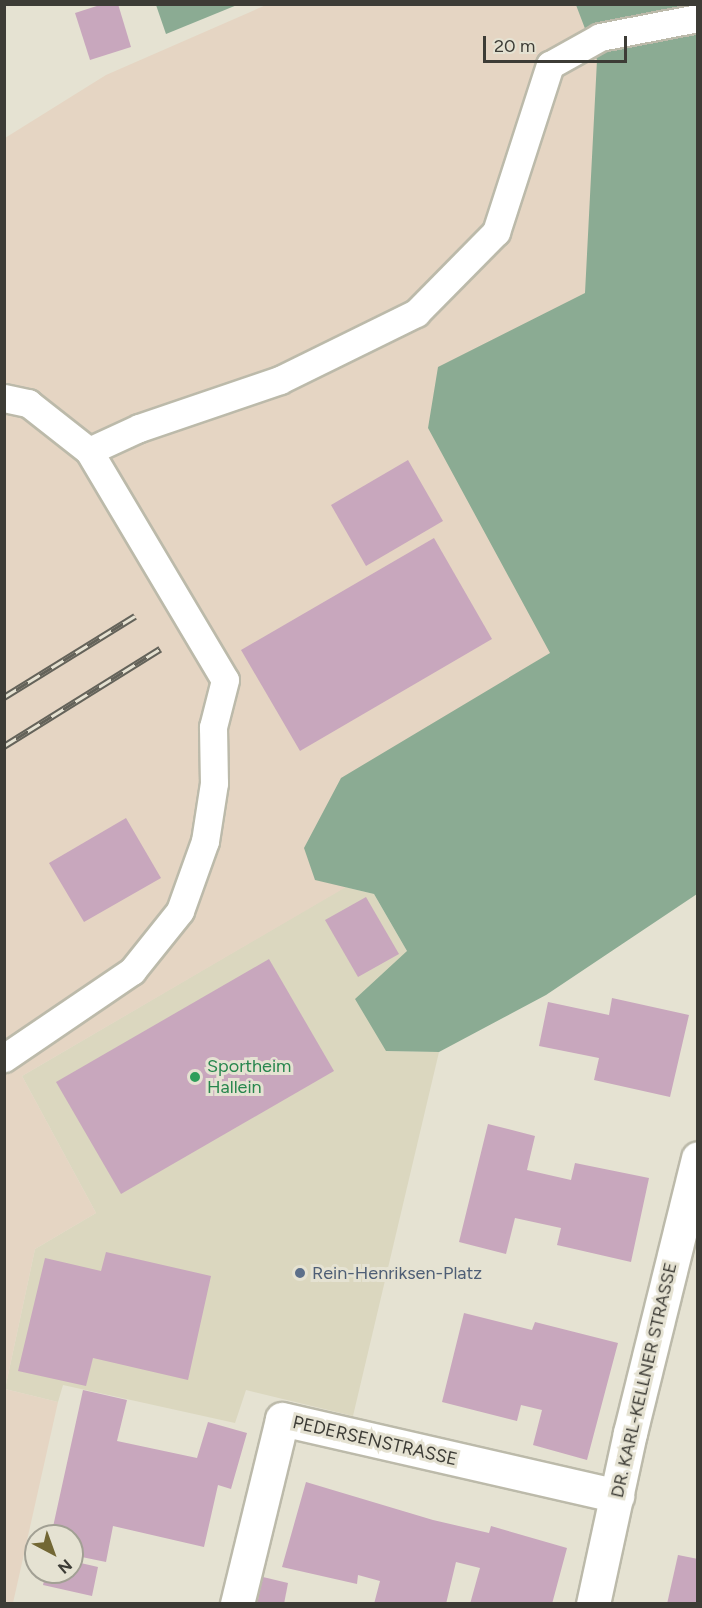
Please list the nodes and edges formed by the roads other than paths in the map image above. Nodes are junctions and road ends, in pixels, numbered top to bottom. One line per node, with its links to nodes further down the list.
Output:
1 (698, 18): 3 (lane)
2 (4, 398): 3 (lane)
3 (89, 451): 4 (lane)
4 (4, 1058)
5 (698, 1158): 6 (street, DR. KARL-KELLNER STRASSE)
6 (617, 1496): 7 (street, PEDERSENSTRASSE); 8 (street, DR. KARL-KELLNER STRASSE)
7 (237, 1604)
8 (593, 1604)

